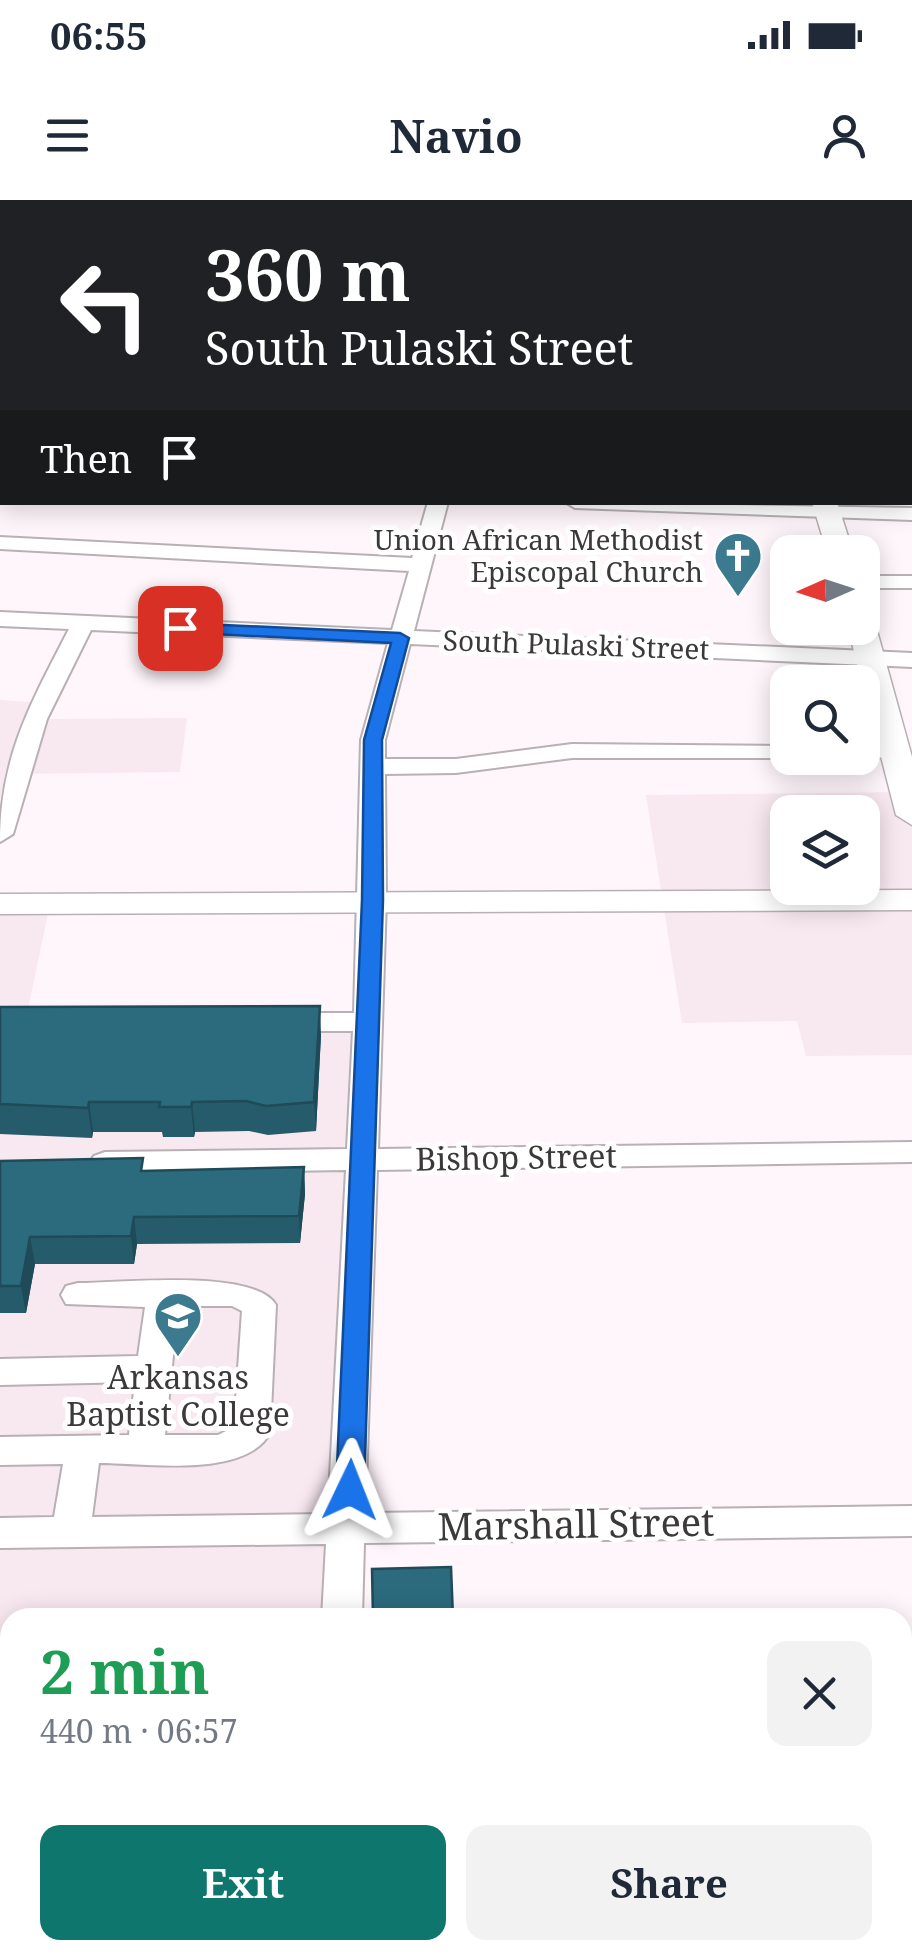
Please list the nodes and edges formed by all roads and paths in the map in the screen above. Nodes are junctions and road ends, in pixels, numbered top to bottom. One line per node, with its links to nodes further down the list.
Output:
1 (437, 505): 7 (street)
2 (700, 505): 3 (street)
3 (826, 508): 4 (street); 5 (main road)
4 (912, 514)
5 (835, 535)
6 (0, 542): 7 (street)
7 (420, 564): 12 (street)
8 (880, 582): 9 (street)
9 (912, 582)
10 (0, 619): 11 (street, South Pulaski Street)
11 (83, 623): 12 (street, South Pulaski Street); 21 (street)
12 (400, 638): 14 (street, South Pulaski Street); 19 (street)
13 (868, 645): 14 (main road)
14 (872, 660): 15 (street, South Pulaski Street); 16 (main road)
15 (912, 660)
16 (872, 665)
17 (770, 753): 19 (street)
18 (880, 754): 20 (main road)
19 (373, 767): 22 (street)
20 (912, 815)
21 (0, 834)
22 (372, 900): 23 (main road); 24 (main road); 26 (street)
23 (912, 900)
24 (0, 904)
25 (252, 1022): 26 (street)
26 (365, 1022): 28 (street)
27 (912, 1152): 28 (street, Bishop Street)
28 (363, 1161): 29 (street, Bishop Street); 38 (street)
29 (79, 1163)
30 (163, 1294): 31 (street); 32 (street); 35 (street)
31 (78, 1295)
32 (154, 1369): 33 (street); 35 (street)
33 (0, 1372)
34 (83, 1449): 35 (street); 36 (street); 39 (street)
35 (146, 1449)
36 (0, 1450)
37 (912, 1521): 38 (street, Marshall Street)
38 (349, 1528): 39 (street, Marshall Street); 41 (street)
39 (71, 1532): 40 (street, Marshall Street)
40 (0, 1533)
41 (343, 1608)

